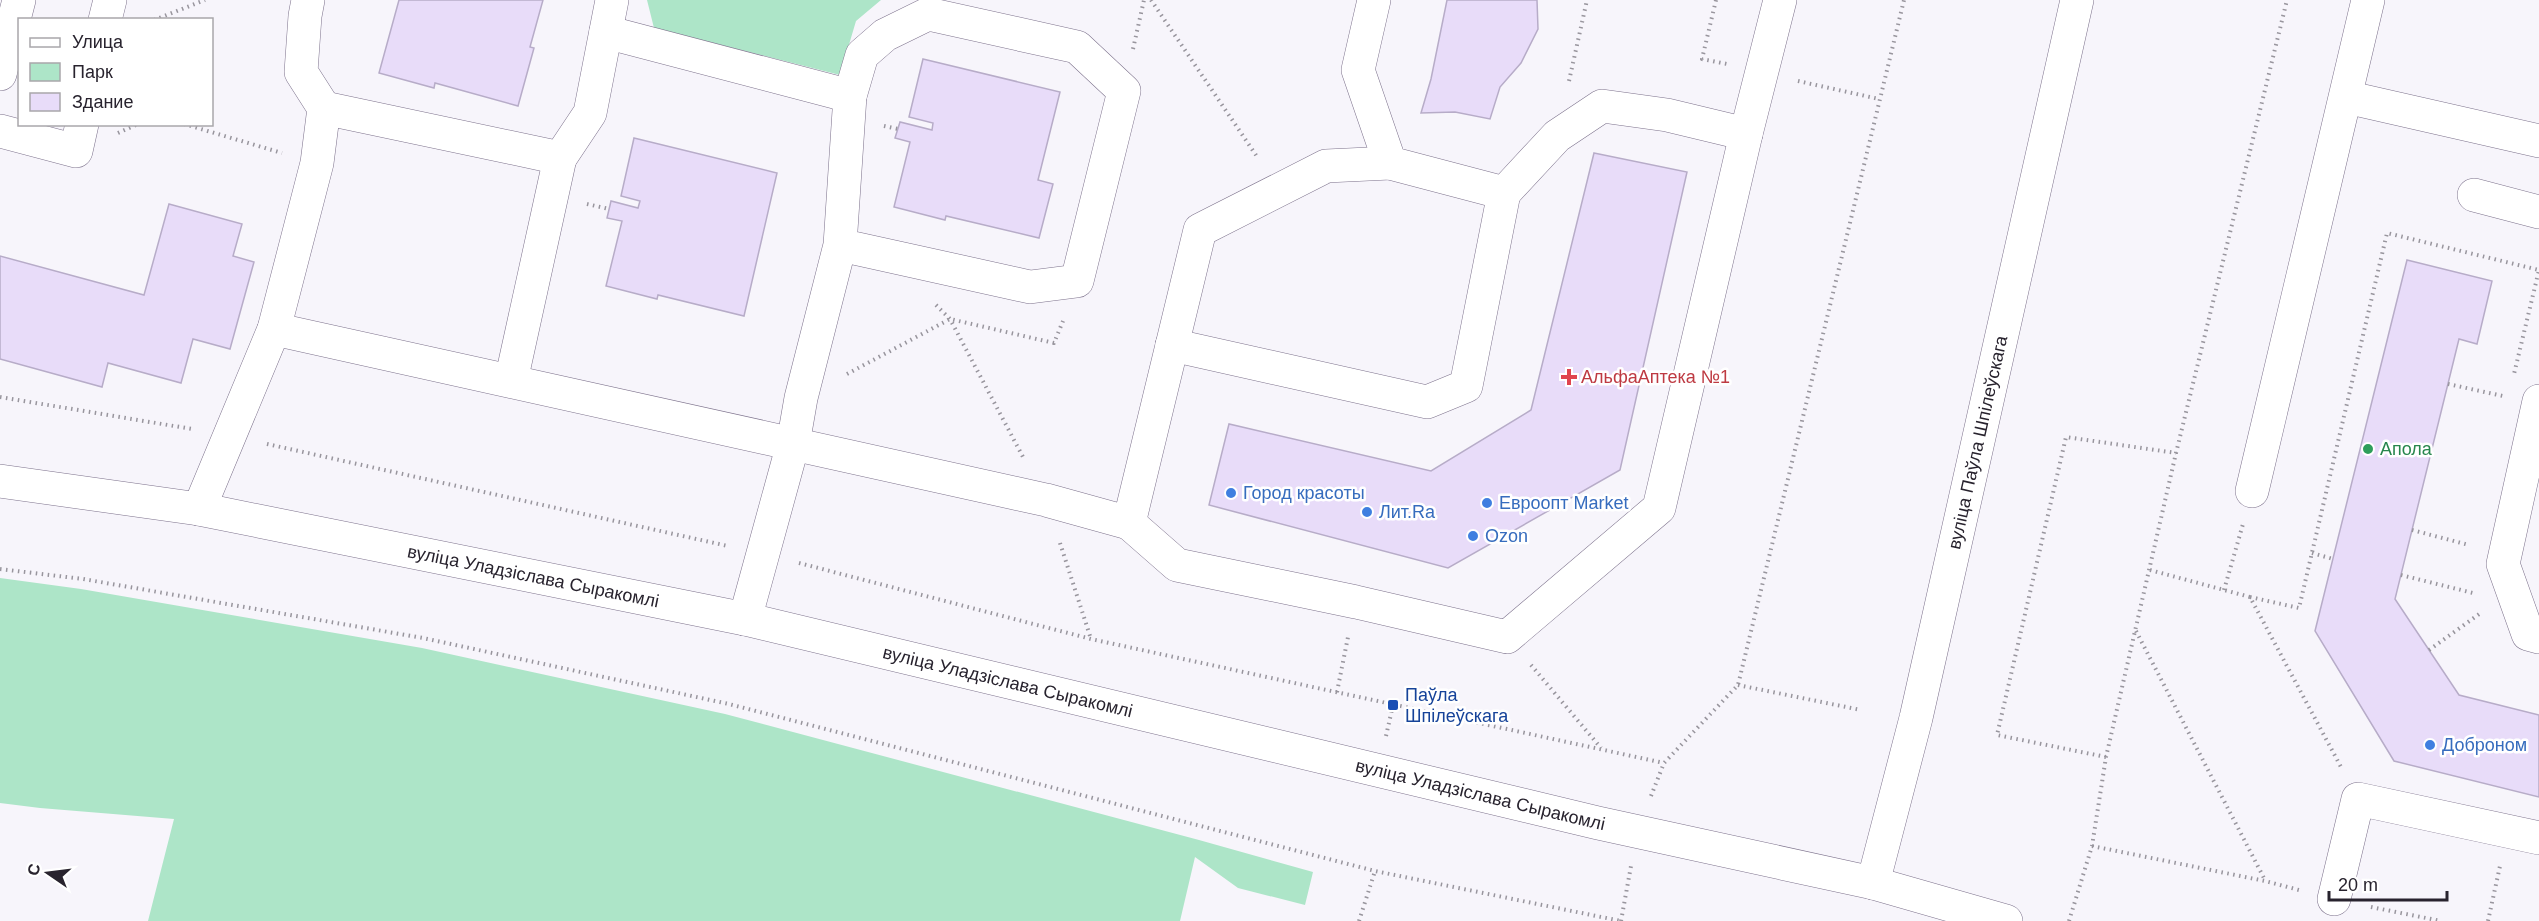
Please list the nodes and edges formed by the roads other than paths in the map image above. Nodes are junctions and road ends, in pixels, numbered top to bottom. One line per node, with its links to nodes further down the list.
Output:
1 (19, 0): 11 (street)
2 (110, 0): 9 (street)
3 (308, 0): 14 (street)
4 (612, 0): 10 (street)
5 (1374, 0): 20 (street)
6 (1780, 0): 17 (street)
7 (2076, 0): 37 (street, вуліца Паўла Шпілеўскага)
8 (2368, 0): 13 (street)
9 (106, 18)
10 (606, 32): 12 (street); 19 (street)
11 (0, 74)
12 (850, 96): 24 (street); 24 (street)
13 (2346, 97): 18 (street); 31 (street)
14 (324, 108): 19 (street); 25 (street)
15 (82, 126): 16 (street)
16 (0, 131)
17 (1746, 134): 21 (street); 33 (street)
18 (2539, 141)
19 (560, 158): 27 (street)
20 (1390, 163): 21 (street); 26 (street)
21 (1504, 193): 26 (street)
22 (2474, 195): 23 (street)
23 (2539, 212)
24 (840, 245): 29 (street)
25 (274, 329): 27 (street); 32 (street)
26 (1172, 345): 33 (street)
27 (511, 381): 29 (street)
28 (2520, 395): 35 (street)
29 (793, 444): 33 (street); 34 (street)
30 (0, 480): 32 (street, вуліца Уладзіслава Сыракомлі)
31 (2252, 491)
32 (199, 509): 34 (street, вуліца Уладзіслава Сыракомлі)
33 (1129, 523)
34 (745, 619): 37 (street, вуліца Уладзіслава Сыракомлі)
35 (2539, 637)
36 (2524, 834): 38 (street)
37 (1873, 883): 39 (street, вуліца Уладзіслава Сыракомлі)
38 (2334, 899)
39 (2006, 921)

